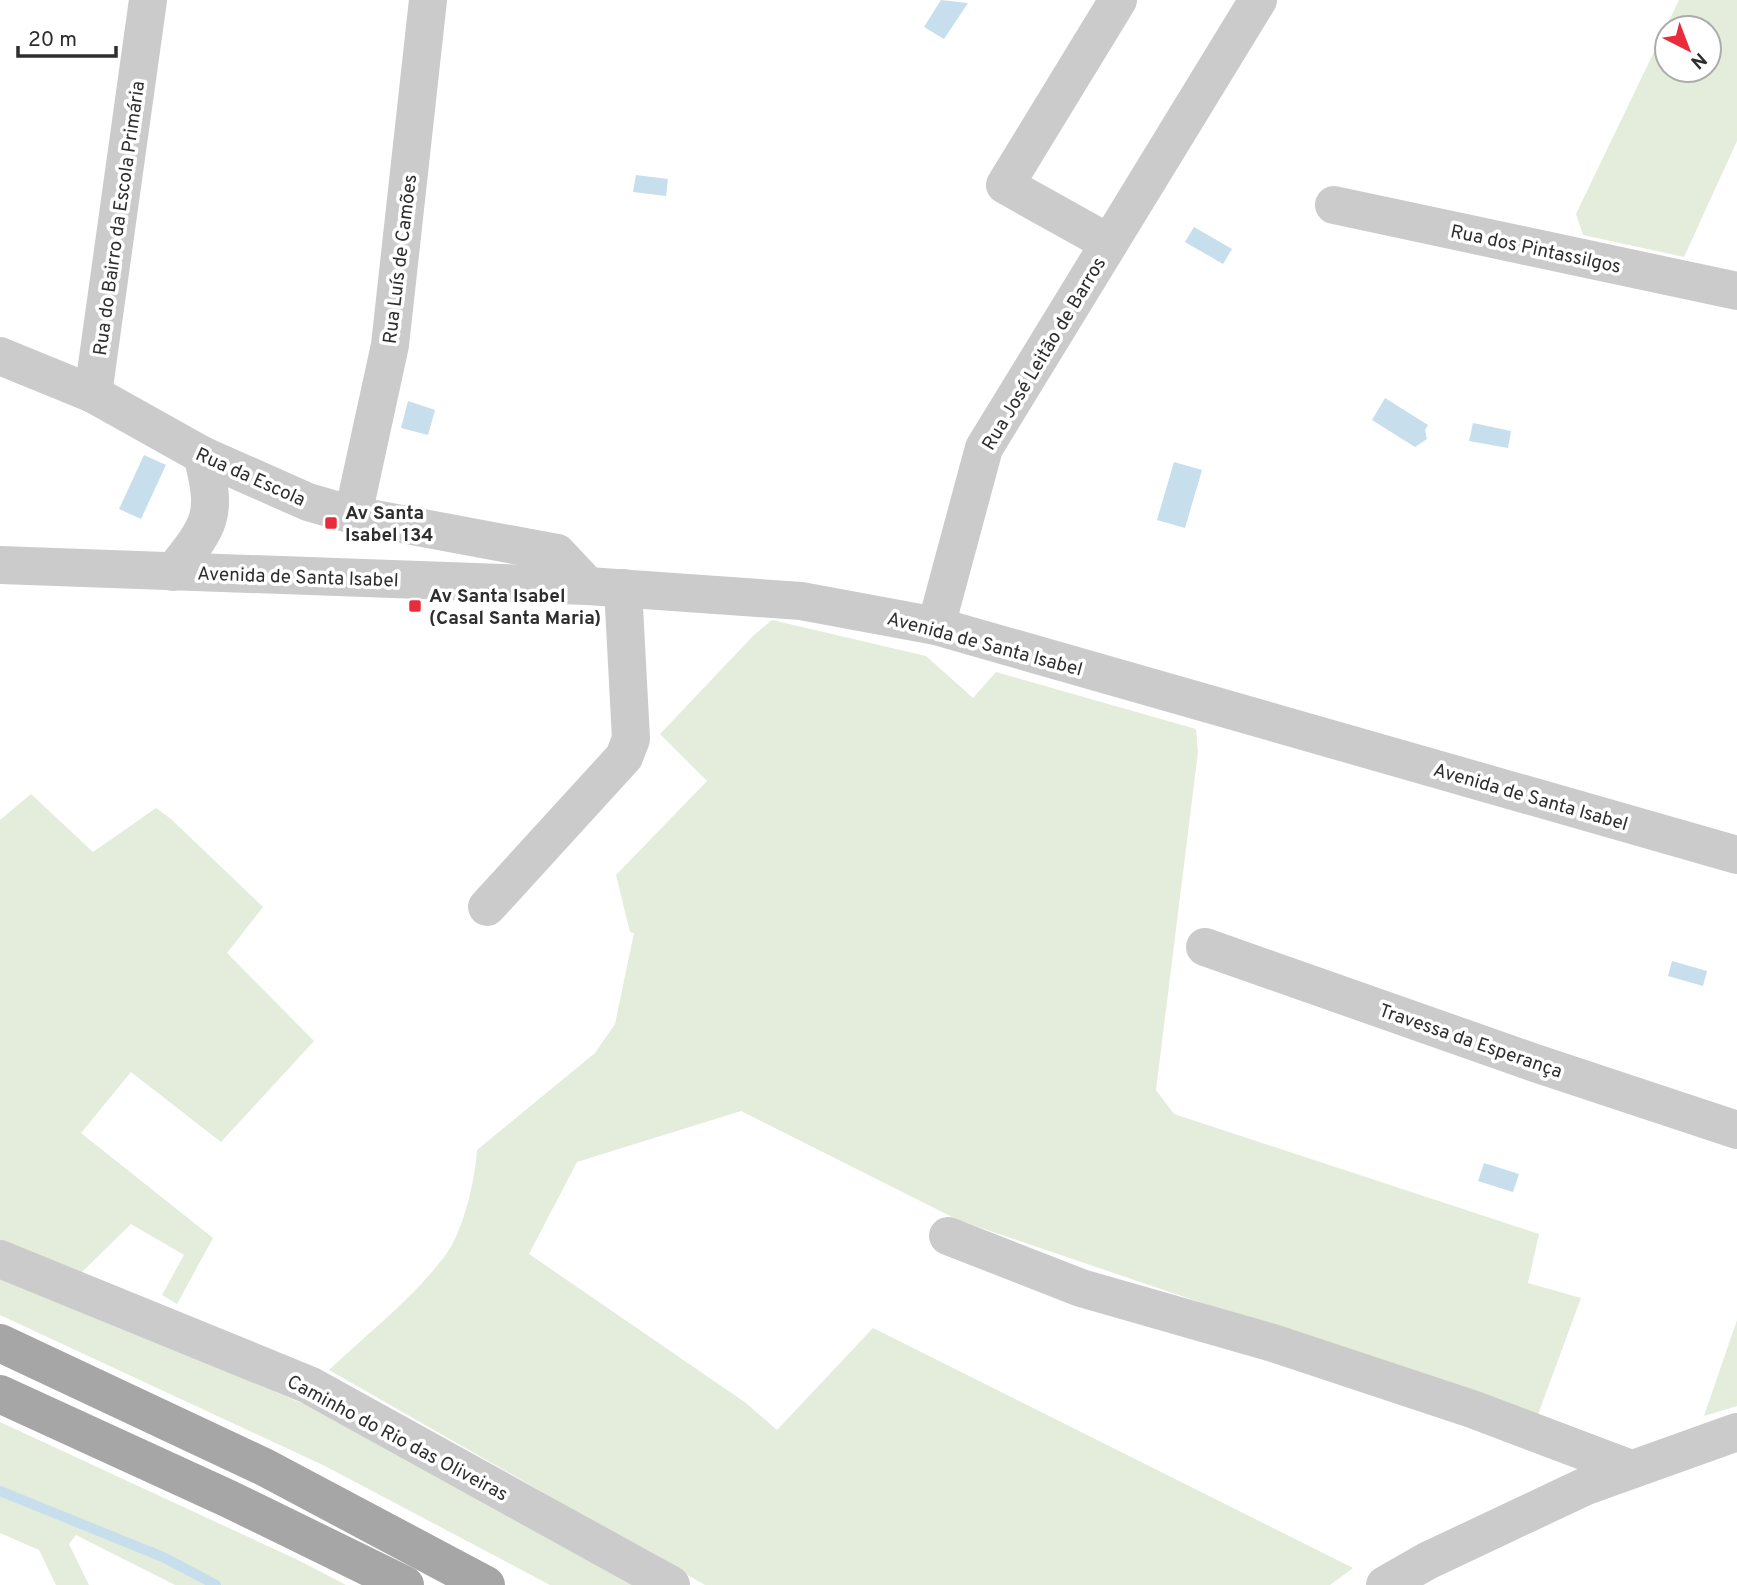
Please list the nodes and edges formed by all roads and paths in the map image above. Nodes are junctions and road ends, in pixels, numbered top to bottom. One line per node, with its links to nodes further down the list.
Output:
1 (148, 0): 9 (street, Rua do Bairro da Escola Primária)
2 (428, 0): 11 (street, Rua Luís de Camões)
3 (1118, 0): 6 (street, Rua José Leitão de Barros)
4 (1258, 0): 6 (street, Rua José Leitão de Barros)
5 (1334, 205): 7 (street, Rua dos Pintassilgos)
6 (1109, 243): 15 (street, Rua José Leitão de Barros)
7 (1737, 291)
8 (0, 356): 9 (street, Rua da Escola)
9 (93, 394): 10 (street, Rua da Escola)
10 (202, 455): 11 (street, Rua da Escola); 13 (street)
11 (353, 515): 14 (street, Rua da Escola)
12 (0, 565): 13 (street, Avenida de Santa Isabel)
13 (173, 572): 14 (street, Avenida de Santa Isabel)
14 (606, 587): 15 (street, Avenida de Santa Isabel); 17 (street)
15 (936, 626): 16 (street, Avenida de Santa Isabel)
16 (1737, 855)
17 (487, 907)
18 (1205, 947): 19 (street, Travessa da Esperança)
19 (1737, 1130)
20 (948, 1236): 25 (street)
21 (0, 1259): 28 (street, Caminho do Rio das Oliveiras)
22 (0, 1343): 27 (main road)
23 (0, 1394): 26 (main road)
24 (1737, 1432): 25 (street)
25 (1631, 1469): 29 (street)
26 (404, 1585)
27 (486, 1585)
28 (671, 1585)
29 (1385, 1585)

